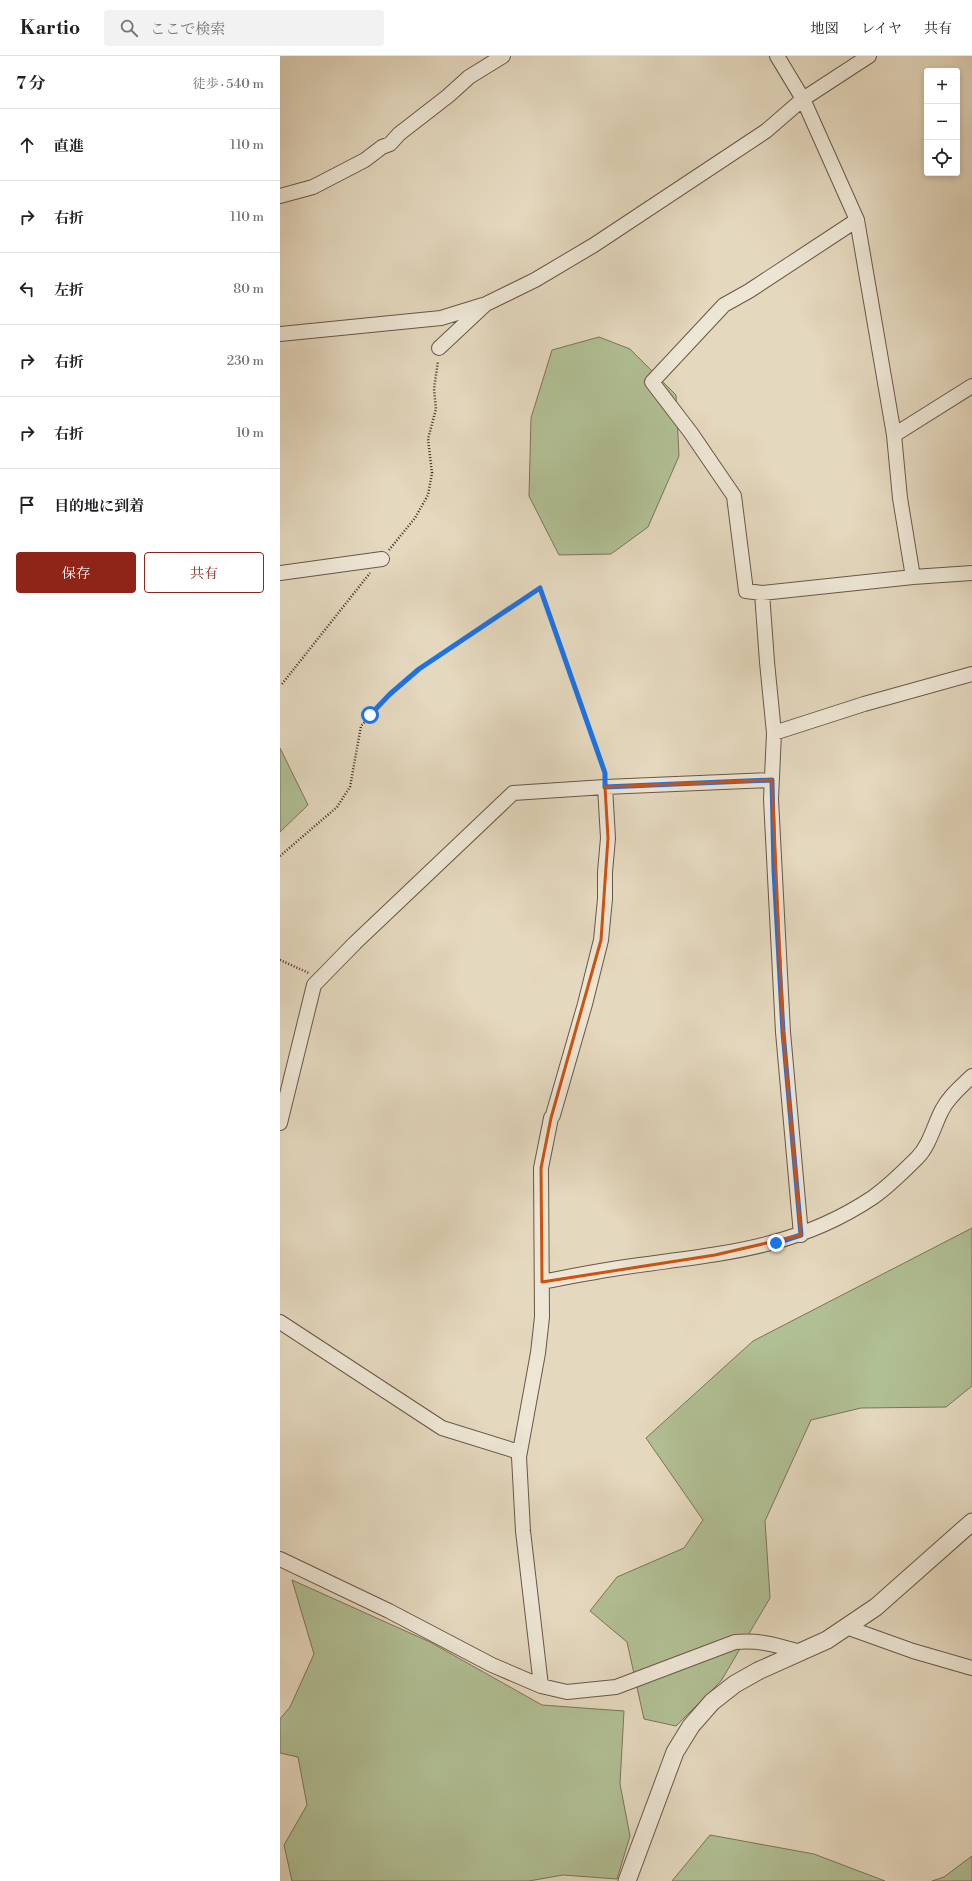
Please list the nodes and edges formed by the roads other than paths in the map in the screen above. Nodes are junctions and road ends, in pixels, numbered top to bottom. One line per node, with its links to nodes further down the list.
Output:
1 (503, 56): 5 (street)
2 (777, 56): 4 (street)
3 (869, 56): 4 (street)
4 (802, 99): 6 (street); 7 (street)
5 (280, 196)
6 (857, 220): 11 (street); 16 (street)
7 (486, 304): 8 (street); 9 (street)
8 (280, 334)
9 (439, 348)
10 (972, 386): 11 (street)
11 (894, 435): 15 (street)
12 (382, 559): 13 (street)
13 (280, 573)
14 (972, 573): 15 (street)
15 (913, 577): 16 (street)
16 (762, 593): 18 (street)
17 (970, 670): 18 (street)
18 (774, 733): 19 (street)
19 (772, 780): 20 (street); 23 (street)
20 (605, 787): 22 (street); 24 (street)
21 (972, 1076): 23 (street)
22 (280, 1123)
23 (801, 1235): 24 (street)
24 (542, 1282): 26 (street)
25 (280, 1322): 26 (street)
26 (520, 1452): 32 (street)
27 (972, 1522): 29 (street)
28 (280, 1559): 32 (street)
29 (846, 1627): 30 (street); 31 (street)
30 (800, 1652): 32 (street); 33 (street)
31 (972, 1668)
32 (541, 1686)
33 (627, 1881)

